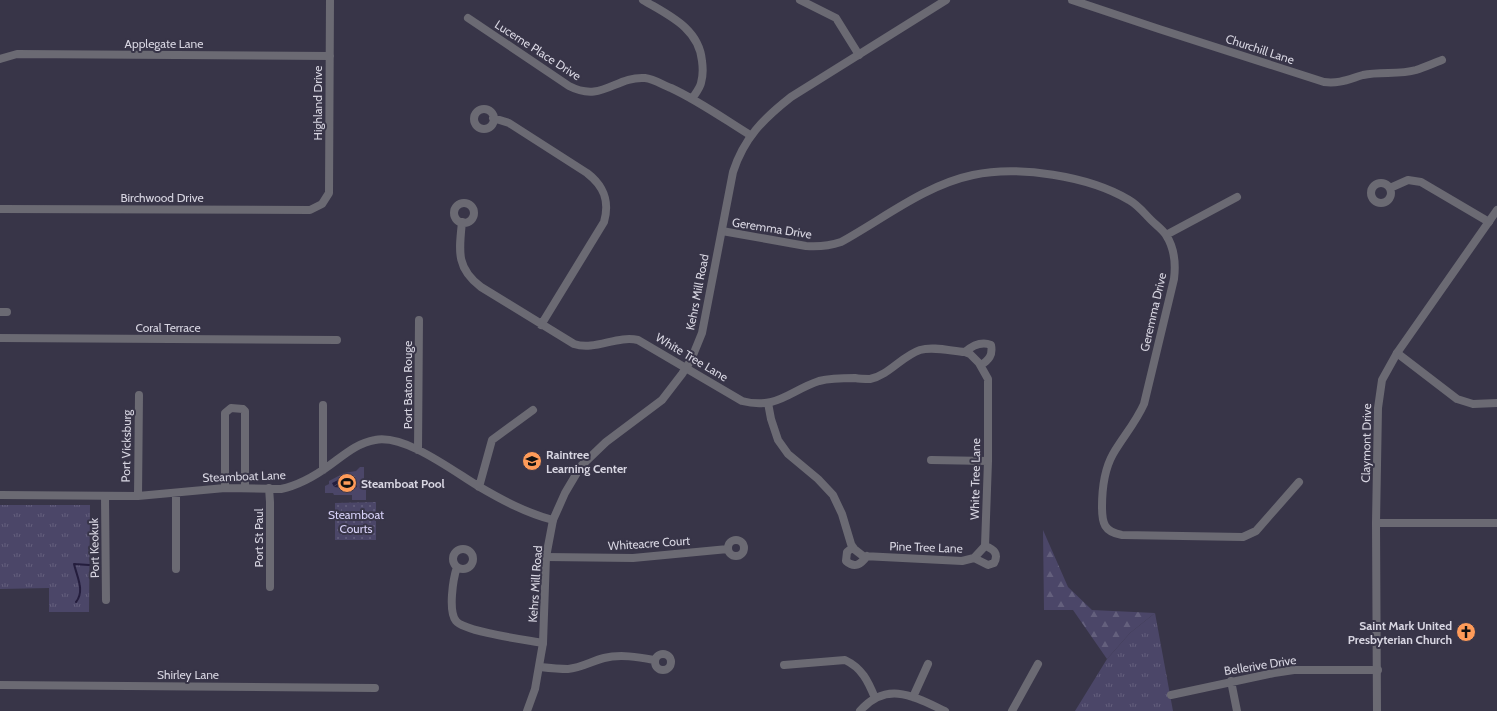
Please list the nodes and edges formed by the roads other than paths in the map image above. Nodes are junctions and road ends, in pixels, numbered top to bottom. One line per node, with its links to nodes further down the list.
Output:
1 (330, 0): 8 (street, Highland Drive)
2 (643, 0): 11 (street)
3 (800, 0): 7 (street)
4 (946, 0): 7 (street, Kehrs Mill Road)
5 (1072, 0): 10 (street, Churchill Lane)
6 (468, 18): 11 (street, Lucerne Place Drive)
7 (859, 55): 13 (street, Kehrs Mill Road)
8 (330, 56): 9 (street, Applegate Lane); 16 (street, Highland Drive)
9 (0, 59)
10 (1442, 60)
11 (692, 99): 13 (street, Lucerne Place Drive)
12 (494, 118): 24 (street)
13 (750, 135): 21 (street, Kehrs Mill Road)
14 (1390, 188): 20 (street)
15 (1237, 197): 22 (street)
16 (322, 204): 17 (street, Birchwood Drive)
17 (0, 209)
18 (1497, 210): 20 (street, Claymont Drive)
19 (462, 222): 24 (street, White Tree Lane)
20 (1489, 222): 28 (street, Claymont Drive)
21 (722, 231): 22 (street, Geremma Drive); 30 (street, Kehrs Mill Road)
22 (1166, 235): 40 (street, Geremma Drive)
23 (419, 320): 36 (street, Port Baton Rouge)
24 (541, 325): 30 (street, White Tree Lane)
25 (0, 338): 26 (street, Coral Terrace)
26 (337, 340)
27 (965, 352): 29 (street, White Tree Lane); 29 (street); 33 (street, White Tree Lane)
28 (1397, 353): 32 (street); 50 (street, Claymont Drive)
29 (981, 365): 38 (street, White Tree Lane)
30 (686, 367): 33 (street, White Tree Lane); 49 (street, Kehrs Mill Road)
31 (139, 395): 48 (street, Port Vicksburg)
32 (1497, 402)
33 (768, 403): 52 (street)
34 (323, 405): 39 (street)
35 (533, 410): 41 (street)
36 (418, 450): 39 (street, Steamboat Lane); 41 (street, Steamboat Lane)
37 (931, 460): 38 (street)
38 (988, 461): 54 (street, White Tree Lane)
39 (323, 470): 44 (street, Steamboat Lane)
40 (1299, 482)
41 (479, 487): 49 (street, Steamboat Lane)
42 (225, 488): 43 (street, Steamboat Lane); 43 (street); 45 (street, Steamboat Lane)
43 (245, 488): 44 (street, Steamboat Lane)
44 (269, 488): 59 (street, Port St Paul)
45 (176, 493): 48 (street, Steamboat Lane); 58 (street)
46 (0, 495): 47 (street, Steamboat Lane)
47 (105, 496): 48 (street, Steamboat Lane); 60 (street, Port Keokuk)
48 (138, 496)
49 (553, 520): 56 (street, Kehrs Mill Road)
50 (1376, 523): 51 (street); 67 (street, Claymont Drive)
51 (1497, 523)
52 (853, 547): 55 (street, Pine Tree Lane); 55 (street)
53 (728, 549): 56 (street, Whiteacre Court)
54 (980, 552): 55 (street, Pine Tree Lane)
55 (867, 556)
56 (546, 557): 61 (street, Kehrs Mill Road)
57 (457, 567): 61 (street)
58 (176, 569)
59 (270, 587)
60 (106, 600)
61 (543, 643): 66 (street, Kehrs Mill Road)
62 (654, 660): 66 (street)
63 (928, 664): 72 (street)
64 (1038, 664): 77 (street)
65 (784, 665): 73 (street)
66 (540, 667): 74 (street, Kehrs Mill Road)
67 (1378, 670): 68 (street, Bellerive Drive); 79 (street, Claymont Drive)
68 (1230, 681): 71 (street, Bellerive Drive); 78 (street)
69 (0, 685): 70 (street, Shirley Lane)
70 (375, 688)
71 (1171, 695)
72 (913, 697): 73 (street); 76 (street)
73 (875, 698): 75 (street)
74 (527, 711)
75 (860, 711)
76 (946, 711)
77 (1012, 711)
78 (1237, 711)
79 (1377, 711)

